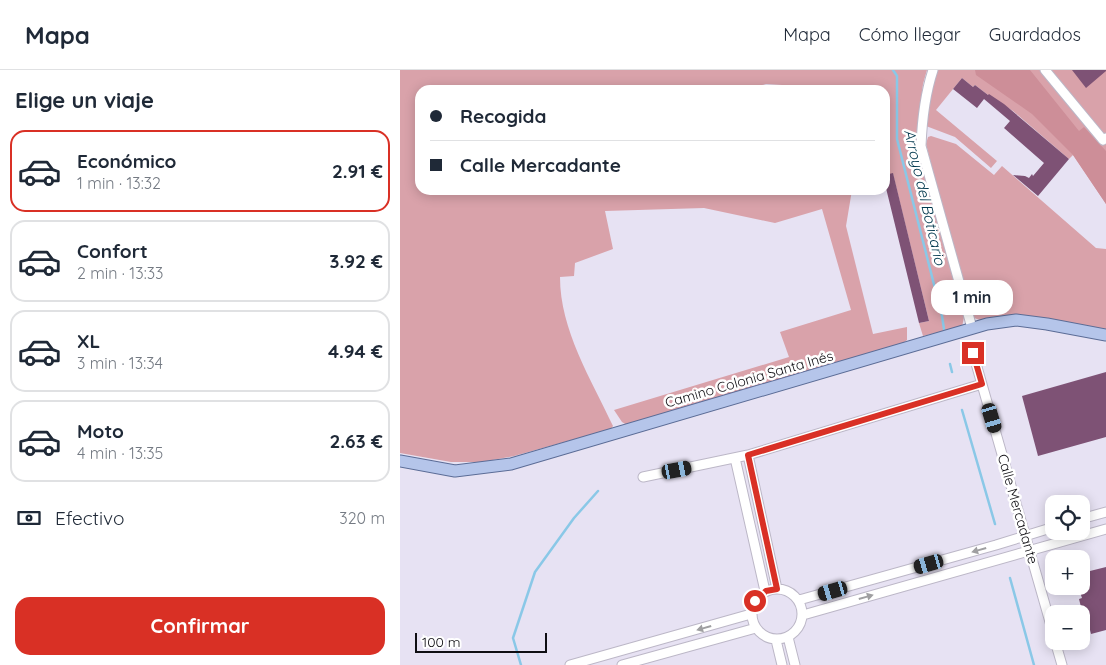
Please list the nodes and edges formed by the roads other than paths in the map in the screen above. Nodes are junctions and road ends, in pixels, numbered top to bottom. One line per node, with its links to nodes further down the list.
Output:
1 (933, 70): 4 (street)
2 (1046, 70): 3 (street)
3 (1106, 138)
4 (972, 328): 5 (main road, Camino Colonia Santa Inés); 10 (main road, Camino Colonia Santa Inés)
5 (1106, 335)
6 (973, 353): 7 (street, Calle Mercadante)
7 (982, 384): 8 (street); 16 (street, Calle Mercadante)
8 (748, 455): 9 (street); 18 (street)
9 (735, 458): 11 (street); 19 (street)
10 (400, 461)
11 (643, 477)
12 (1106, 512): 13 (street)
13 (1090, 516)
14 (1106, 529): 17 (street)
15 (1045, 530): 16 (street)
16 (1026, 536): 17 (street, Calle Mercadante); 20 (street, one-way to 20)
17 (1030, 550): 21 (street, Calle Mercadante); 23 (street, one-way to 17)
18 (777, 589): 19 (street); 20 (street)
19 (766, 591): 22 (street)
20 (799, 600): 23 (street)
21 (1045, 605)
22 (751, 614): 24 (street); 28 (street, one-way to 28)
23 (803, 615): 25 (street)
24 (756, 628): 26 (street); 29 (street)
25 (788, 637): 26 (street); 31 (street)
26 (776, 640): 30 (street)
27 (1058, 650): 32 (street)
28 (570, 665)
29 (622, 665)
30 (782, 665)
31 (795, 665)
32 (1062, 665)

